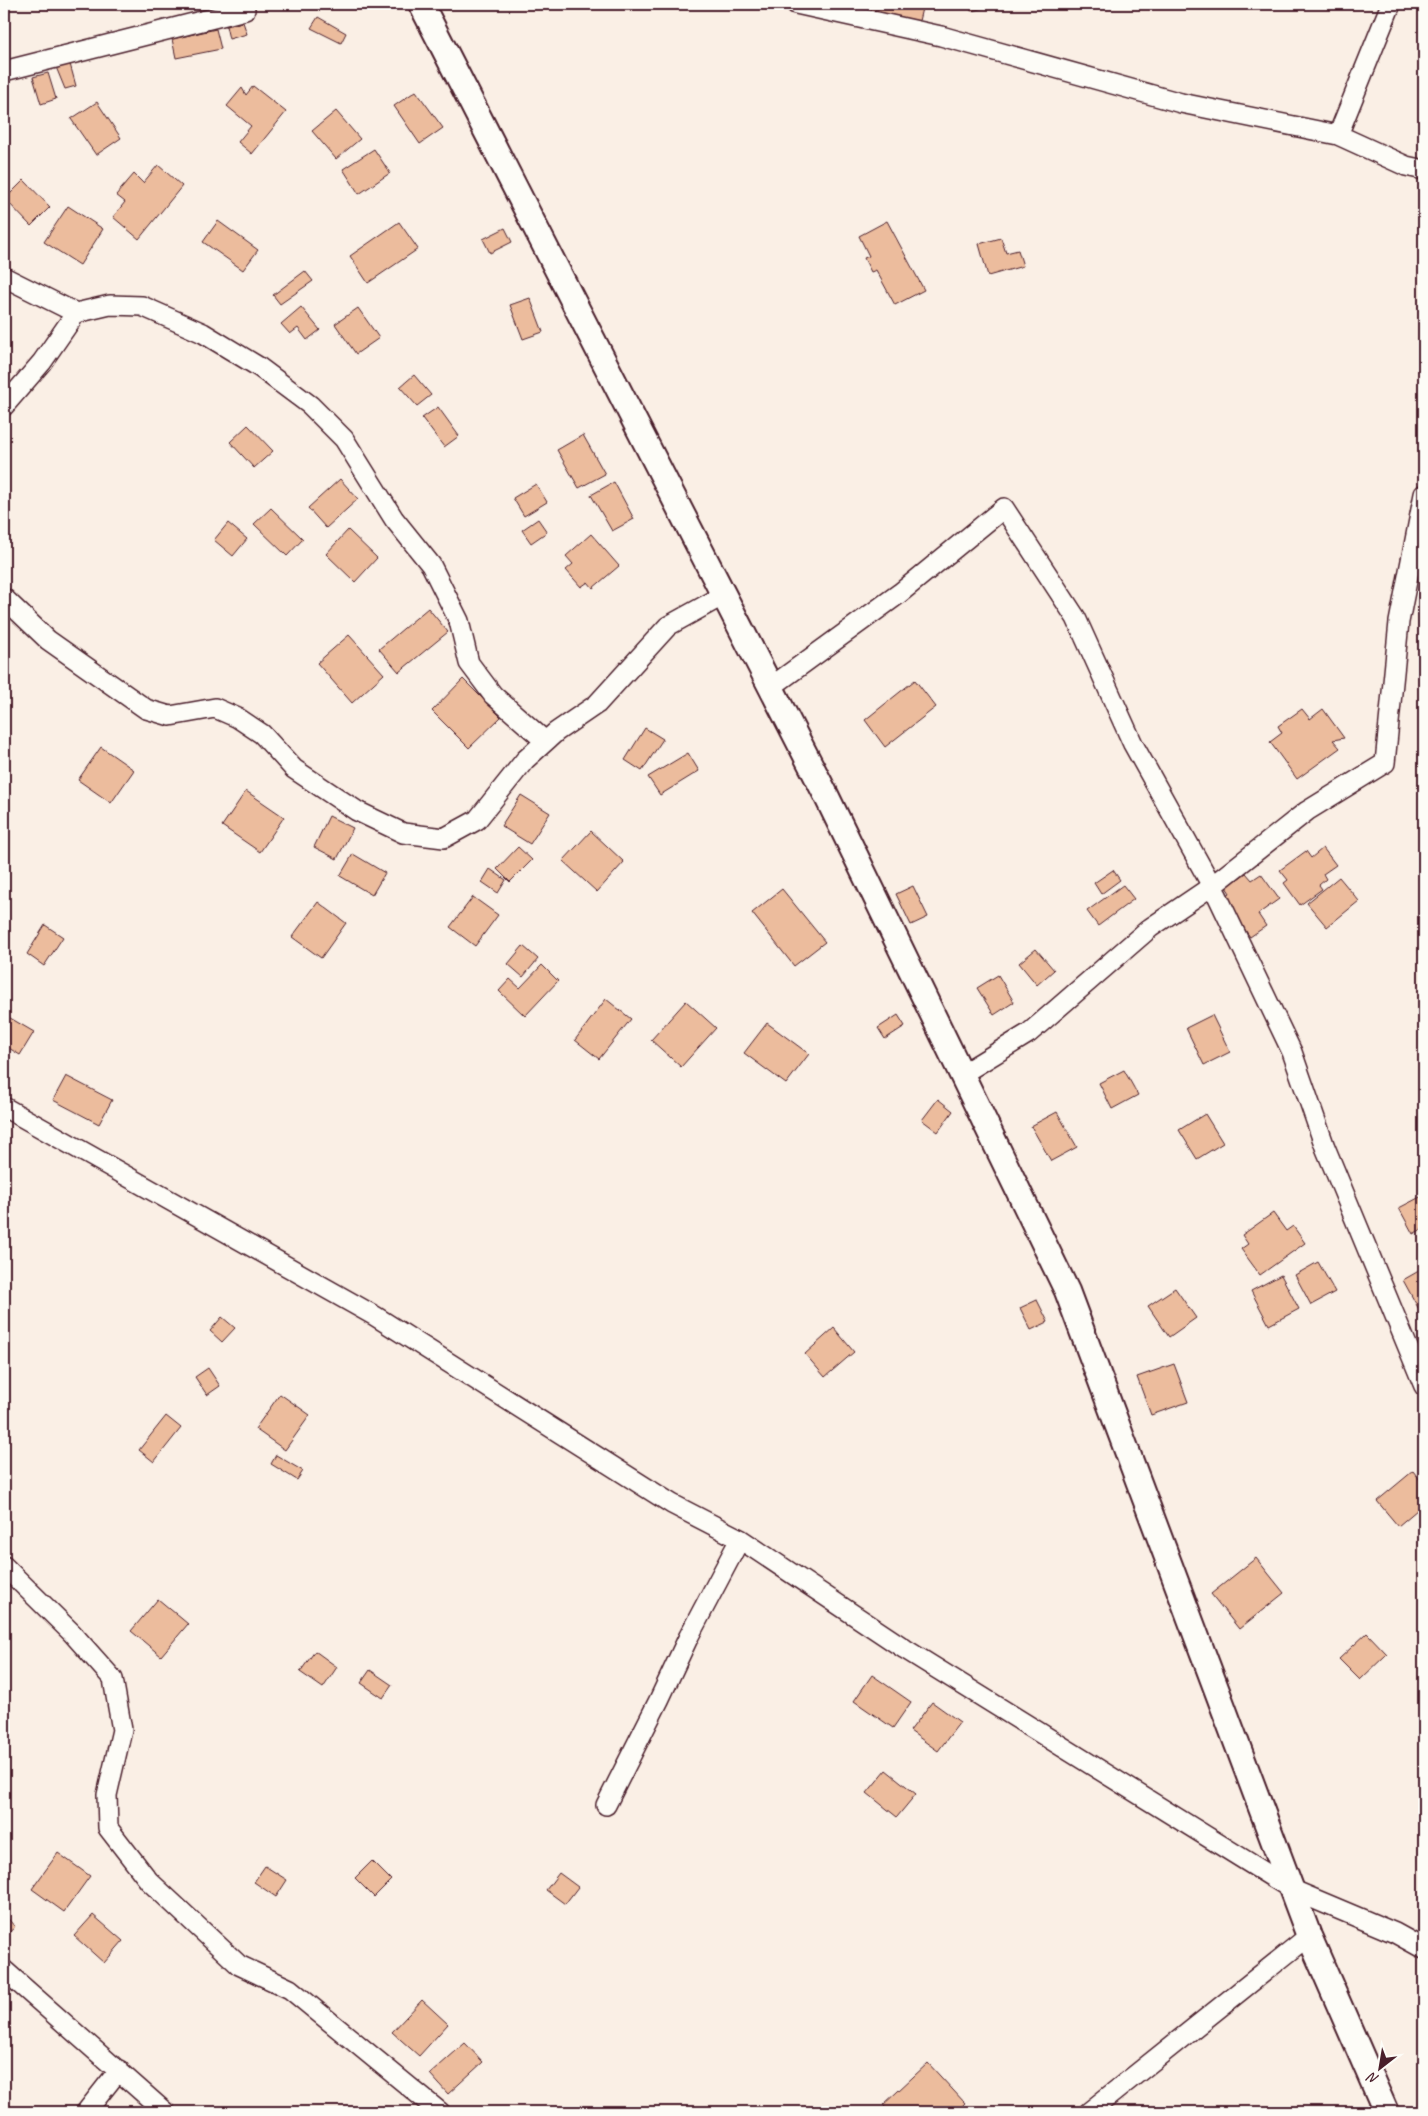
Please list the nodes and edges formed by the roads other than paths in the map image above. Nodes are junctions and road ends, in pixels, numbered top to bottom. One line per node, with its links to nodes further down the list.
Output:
1 (421, 4): 12 (main road)
2 (796, 4): 6 (street)
3 (1391, 4): 6 (street)
4 (245, 10): 5 (street)
5 (4, 71)
6 (1338, 135): 7 (street)
7 (1424, 170)
8 (4, 277): 9 (street)
9 (76, 313): 10 (street); 15 (street)
10 (4, 406)
11 (1424, 494): 16 (street)
12 (724, 595): 14 (main road); 15 (street)
13 (4, 598): 15 (street)
14 (771, 687): 16 (street); 17 (main road)
15 (545, 741)
16 (1212, 886): 17 (street); 19 (street)
17 (962, 1074): 23 (main road)
18 (4, 1107): 20 (street)
19 (1424, 1386)
20 (740, 1539): 22 (street); 23 (street)
21 (4, 1566): 30 (street)
22 (606, 1805)
23 (1293, 1890): 24 (main road); 25 (street)
24 (1309, 1936): 31 (street); 32 (main road)
25 (1424, 1949)
26 (4, 1970): 27 (street)
27 (118, 2070): 28 (street); 29 (street)
28 (86, 2112)
29 (165, 2112)
30 (440, 2112)
31 (1089, 2112)
32 (1386, 2112)

